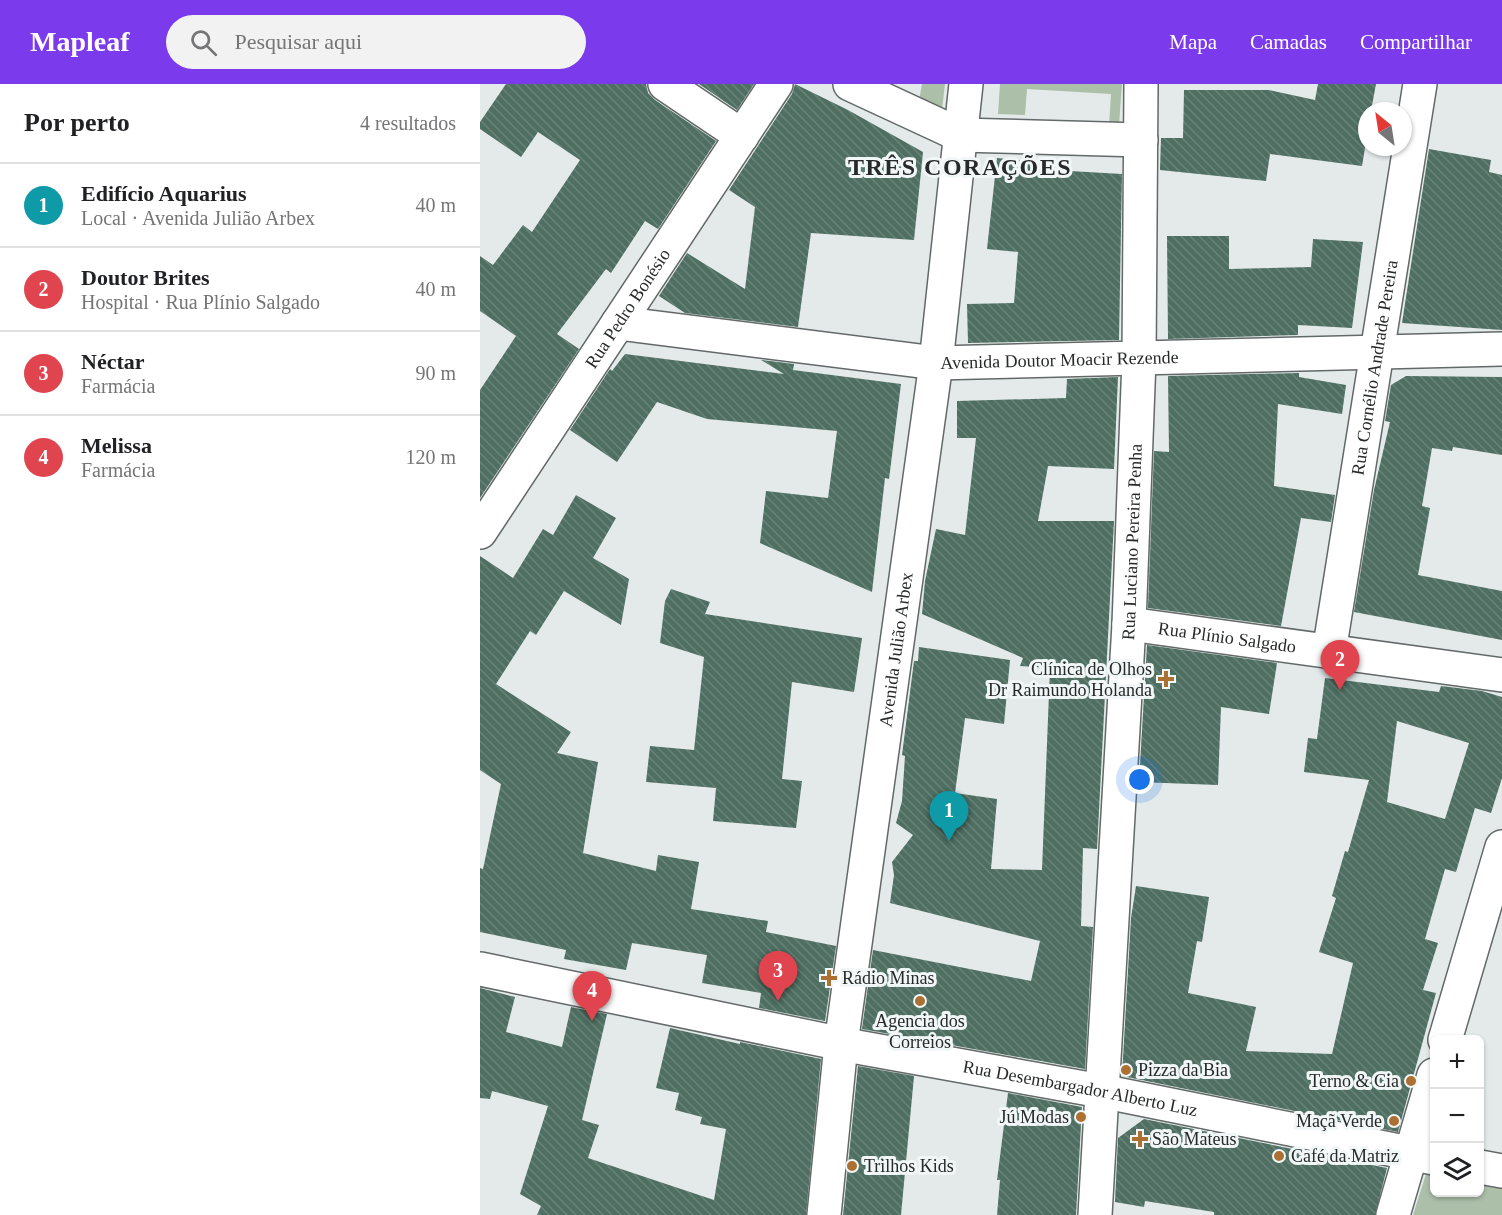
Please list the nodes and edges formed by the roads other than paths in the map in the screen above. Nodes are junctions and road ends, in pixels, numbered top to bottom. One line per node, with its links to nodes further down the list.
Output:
1 (665, 84): 8 (street)
2 (776, 84): 8 (street, Rua Pedro Bonésio)
3 (850, 84): 7 (street)
4 (966, 84): 7 (street, Avenida Julião Arbex)
5 (1141, 84): 9 (street, Rua Luciano Pereira Penha)
6 (1420, 84): 12 (street, Rua Cornélio Andrade Pereira)
7 (960, 135): 9 (street); 14 (street, Avenida Julião Arbex)
8 (742, 136): 10 (street, Rua Pedro Bonésio)
9 (1141, 140): 13 (street, Rua Luciano Pereira Penha)
10 (618, 324): 14 (street, Avenida Doutor Moacir Rezende); 15 (street, Rua Pedro Bonésio)
11 (1502, 350): 12 (street, Avenida Doutor Moacir Rezende)
12 (1377, 353): 13 (street, Avenida Doutor Moacir Rezende); 17 (street, Rua Cornélio Andrade Pereira)
13 (1139, 359): 14 (street, Avenida Doutor Moacir Rezende); 16 (street, Rua Luciano Pereira Penha)
14 (936, 363): 22 (street, Avenida Julião Arbex)
15 (480, 532)
16 (1129, 624): 17 (street, Rua Plínio Salgado); 24 (street, Rua Luciano Pereira Penha)
17 (1329, 652): 18 (street, Rua Plínio Salgado)
18 (1502, 675)
19 (1502, 847): 21 (street)
20 (480, 969): 22 (street, Rua Desembargador Alberto Luz)
21 (1446, 1035)
22 (841, 1044): 24 (street, Rua Desembargador Alberto Luz); 28 (street, Avenida Julião Arbex)
23 (1432, 1089): 25 (street)
24 (1101, 1091): 25 (street, Rua Desembargador Alberto Luz); 29 (street, Rua Luciano Pereira Penha)
25 (1423, 1156): 30 (street)
26 (1484, 1168): 27 (street)
27 (1502, 1171)
28 (824, 1215)
29 (1095, 1215)
30 (1393, 1215)

